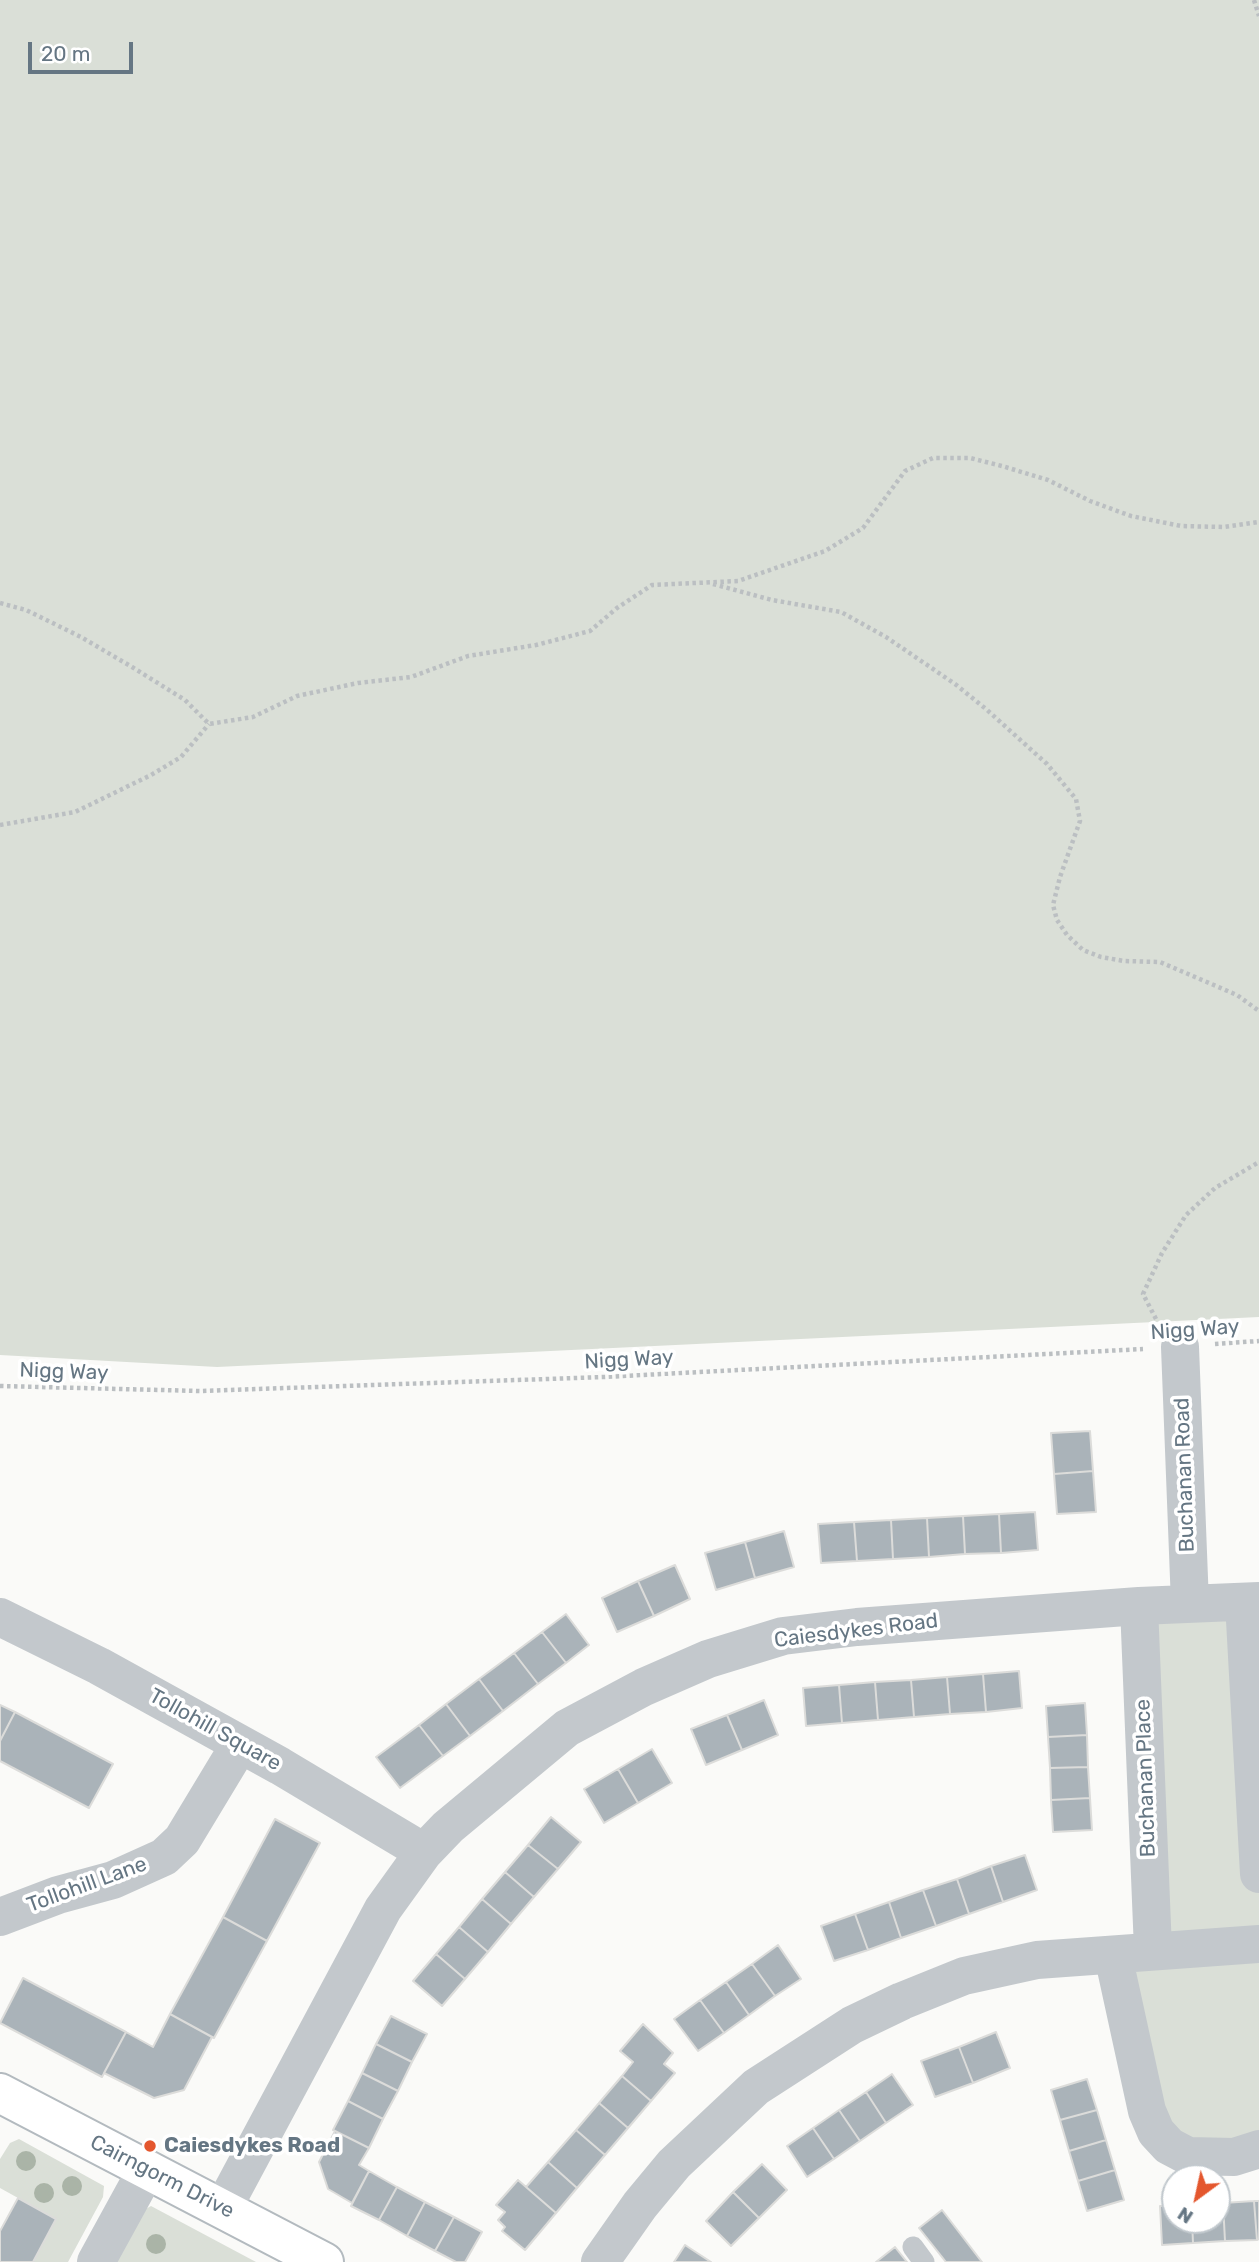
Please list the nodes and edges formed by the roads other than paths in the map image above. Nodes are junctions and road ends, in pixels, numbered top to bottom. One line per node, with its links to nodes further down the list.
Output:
1 (1180, 1347): 3 (street, Buchanan Road)
2 (1251, 1602): 3 (street, Caiesdykes Road); 8 (street)
3 (1191, 1604): 4 (street, Caiesdykes Road)
4 (1139, 1606): 7 (street, Caiesdykes Road); 11 (street, Buchanan Place)
5 (0, 1617): 6 (street, Tollohill Square)
6 (240, 1744): 7 (street, Tollohill Square); 9 (street, Tollohill Lane)
7 (424, 1852): 16 (street, Caiesdykes Road)
8 (1259, 1874)
9 (0, 1917)
10 (1259, 1944): 11 (street)
11 (1153, 1950): 12 (street)
12 (1113, 1955): 14 (street); 19 (street)
13 (2, 2099): 15 (street, Cairngorm Drive)
14 (1259, 2149)
15 (147, 2169): 16 (street, Cairngorm Drive); 18 (street)
16 (223, 2208): 17 (street, Cairngorm Drive)
17 (307, 2258)
18 (96, 2262)
19 (600, 2262)

